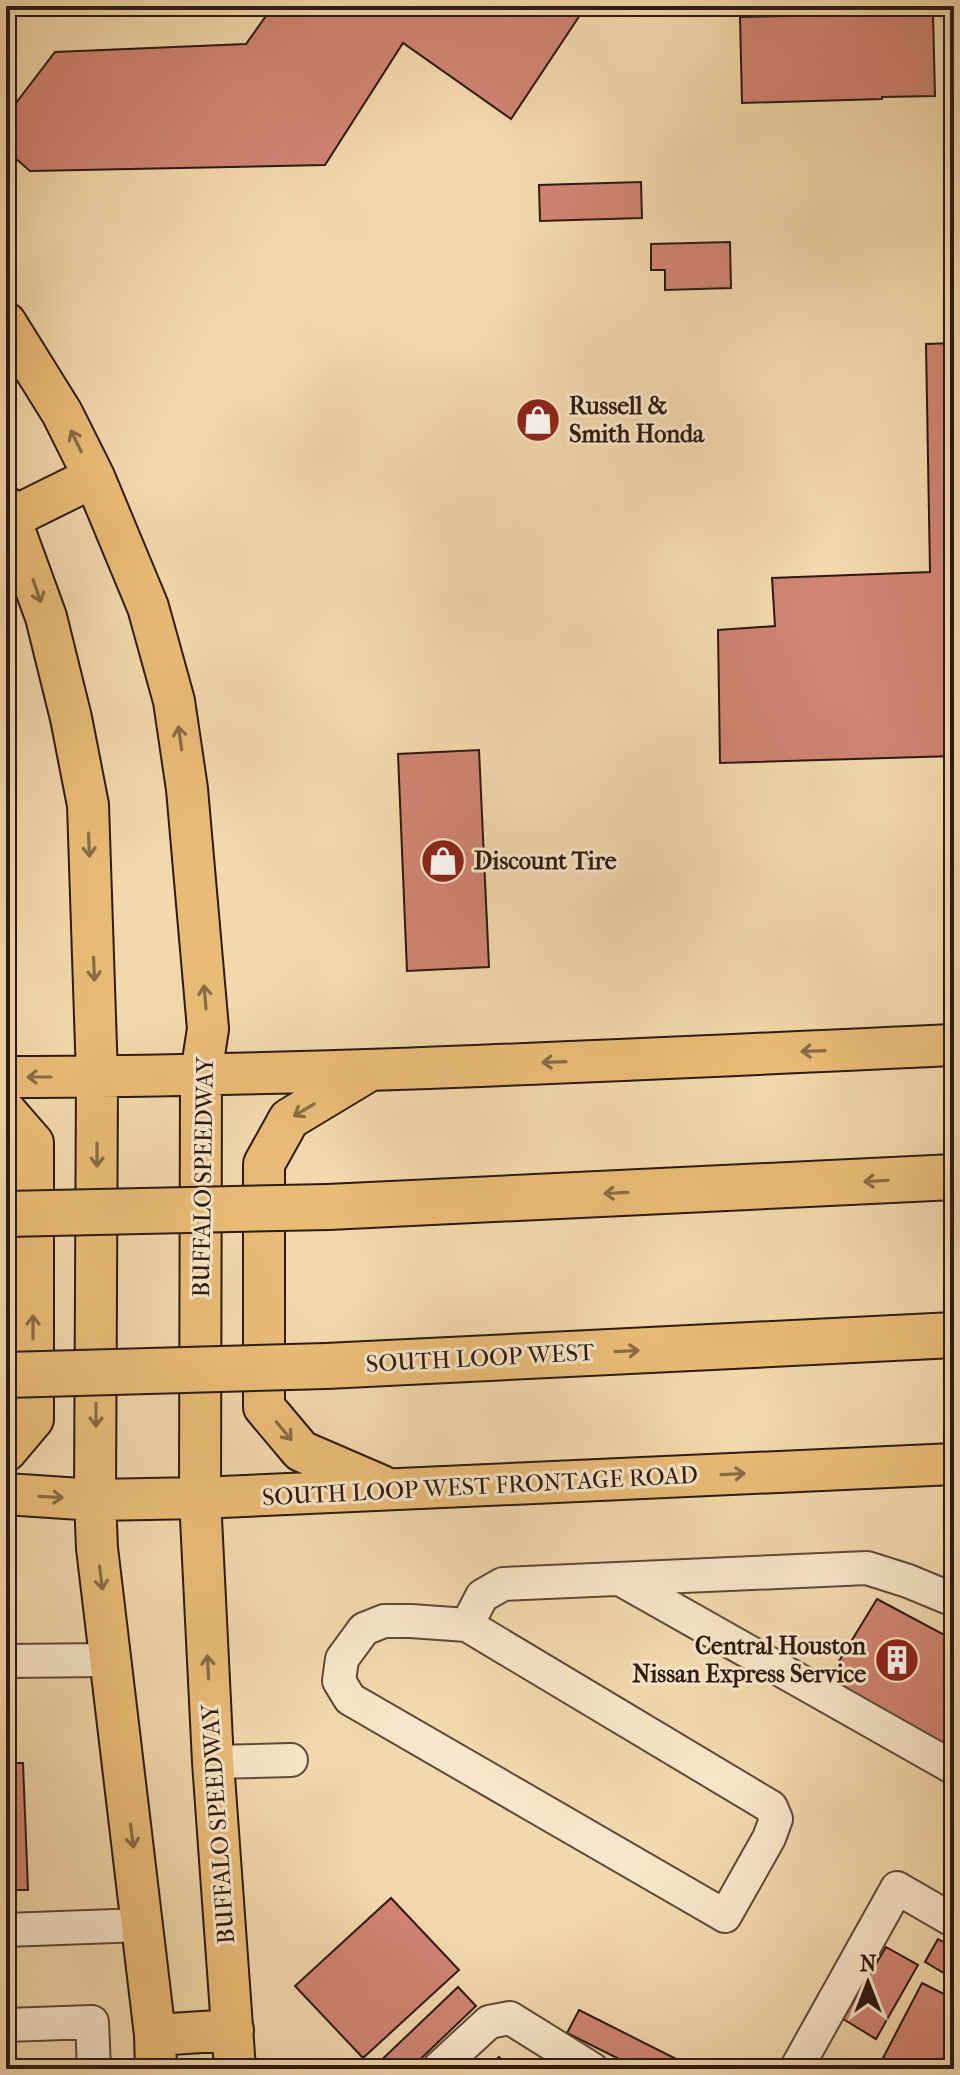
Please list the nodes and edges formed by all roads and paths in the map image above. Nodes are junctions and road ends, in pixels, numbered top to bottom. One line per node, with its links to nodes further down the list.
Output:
1 (6, 323): 2 (main road, BUFFALO SPEEDWAY, one-way to 1)
2 (94, 477): 3 (main road); 6 (main road, BUFFALO SPEEDWAY, one-way to 2)
3 (8, 515): 8 (main road, one-way to 8)
4 (954, 1045): 5 (main road, one-way to 5)
5 (370, 1070): 6 (main road); 16 (main road, one-way to 16)
6 (201, 1074): 8 (main road); 18 (main road, BUFFALO SPEEDWAY)
7 (6, 1077): 8 (main road, one-way to 7)
8 (97, 1077): 19 (main road, one-way to 19)
9 (6, 1112): 14 (main road, one-way to 9)
10 (954, 1177): 11 (highway, one-way to 11, bridge)
11 (6, 1214)
12 (954, 1336): 13 (highway, SOUTH LOOP WEST, one-way to 12, bridge)
13 (6, 1375)
14 (6, 1451)
15 (954, 1464): 16 (main road, SOUTH LOOP WEST FRONTAGE ROAD, one-way to 15)
16 (393, 1490): 18 (main road, SOUTH LOOP WEST FRONTAGE ROAD)
17 (6, 1494): 19 (main road, SOUTH LOOP WEST FRONTAGE ROAD, one-way to 19)
18 (200, 1498): 19 (main road, SOUTH LOOP WEST FRONTAGE ROAD); 26 (main road, BUFFALO SPEEDWAY, one-way to 18)
19 (95, 1500): 23 (main road, one-way to 23)
20 (620, 1579): 21 (lane); 22 (lane); 27 (lane)
21 (954, 1600)
22 (467, 1625): 22 (lane)
23 (110, 1660): 24 (lane); 29 (main road, one-way to 29)
24 (6, 1661)
25 (291, 1760): 26 (lane)
26 (213, 1762): 32 (main road, BUFFALO SPEEDWAY)
27 (954, 1768)
28 (954, 1921): 38 (lane)
29 (142, 1925): 30 (lane); 33 (main road)
30 (6, 1930)
31 (6, 2025): 34 (lane)
32 (233, 2030): 33 (main road); 35 (main road, BUFFALO SPEEDWAY)
33 (156, 2052)
34 (94, 2069)
35 (235, 2069)
36 (438, 2069): 37 (lane)
37 (592, 2069)
38 (796, 2069)

